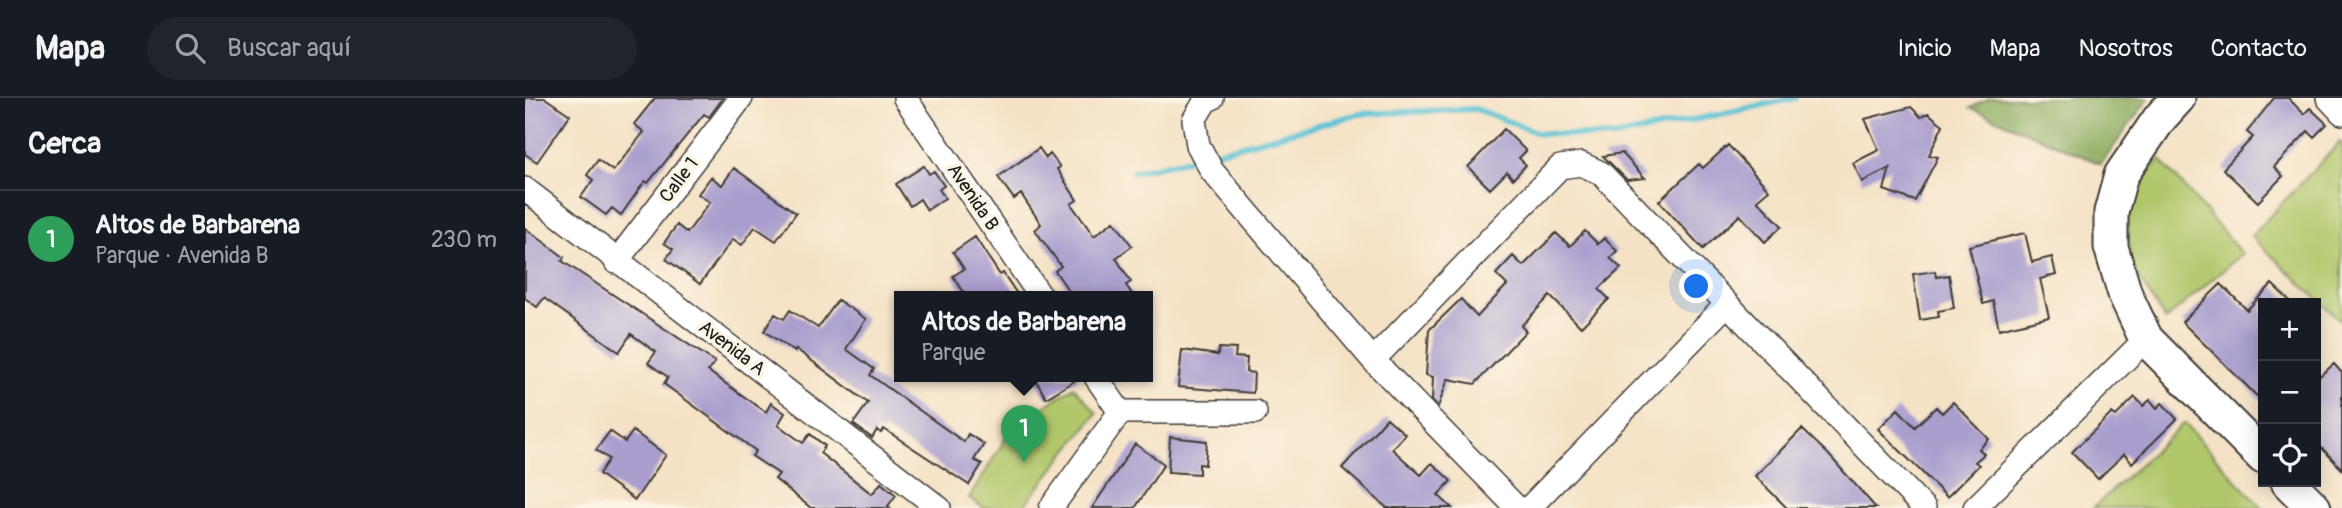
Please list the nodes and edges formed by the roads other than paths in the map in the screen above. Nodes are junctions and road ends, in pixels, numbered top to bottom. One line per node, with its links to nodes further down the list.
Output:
1 (741, 98): 8 (street, Calle 1)
2 (905, 98): 9 (street, Avenida B)
3 (1212, 98): 12 (street)
4 (2178, 98): 11 (street)
5 (2328, 98): 6 (street)
6 (2342, 113)
7 (525, 189): 8 (street, Avenida A)
8 (616, 262): 18 (street, Avenida A)
9 (1037, 291)
10 (1727, 304): 12 (street); 21 (street); 22 (street)
11 (2146, 339): 16 (street); 23 (street)
12 (1373, 360): 20 (street)
13 (1099, 382): 14 (street)
14 (1120, 412): 15 (street); 19 (street)
15 (1255, 412)
16 (2258, 452)
17 (2293, 487): 24 (street)
18 (939, 508)
19 (1051, 508)
20 (1517, 508)
21 (1529, 508)
22 (1924, 508)
23 (1975, 508)
24 (2314, 508)

